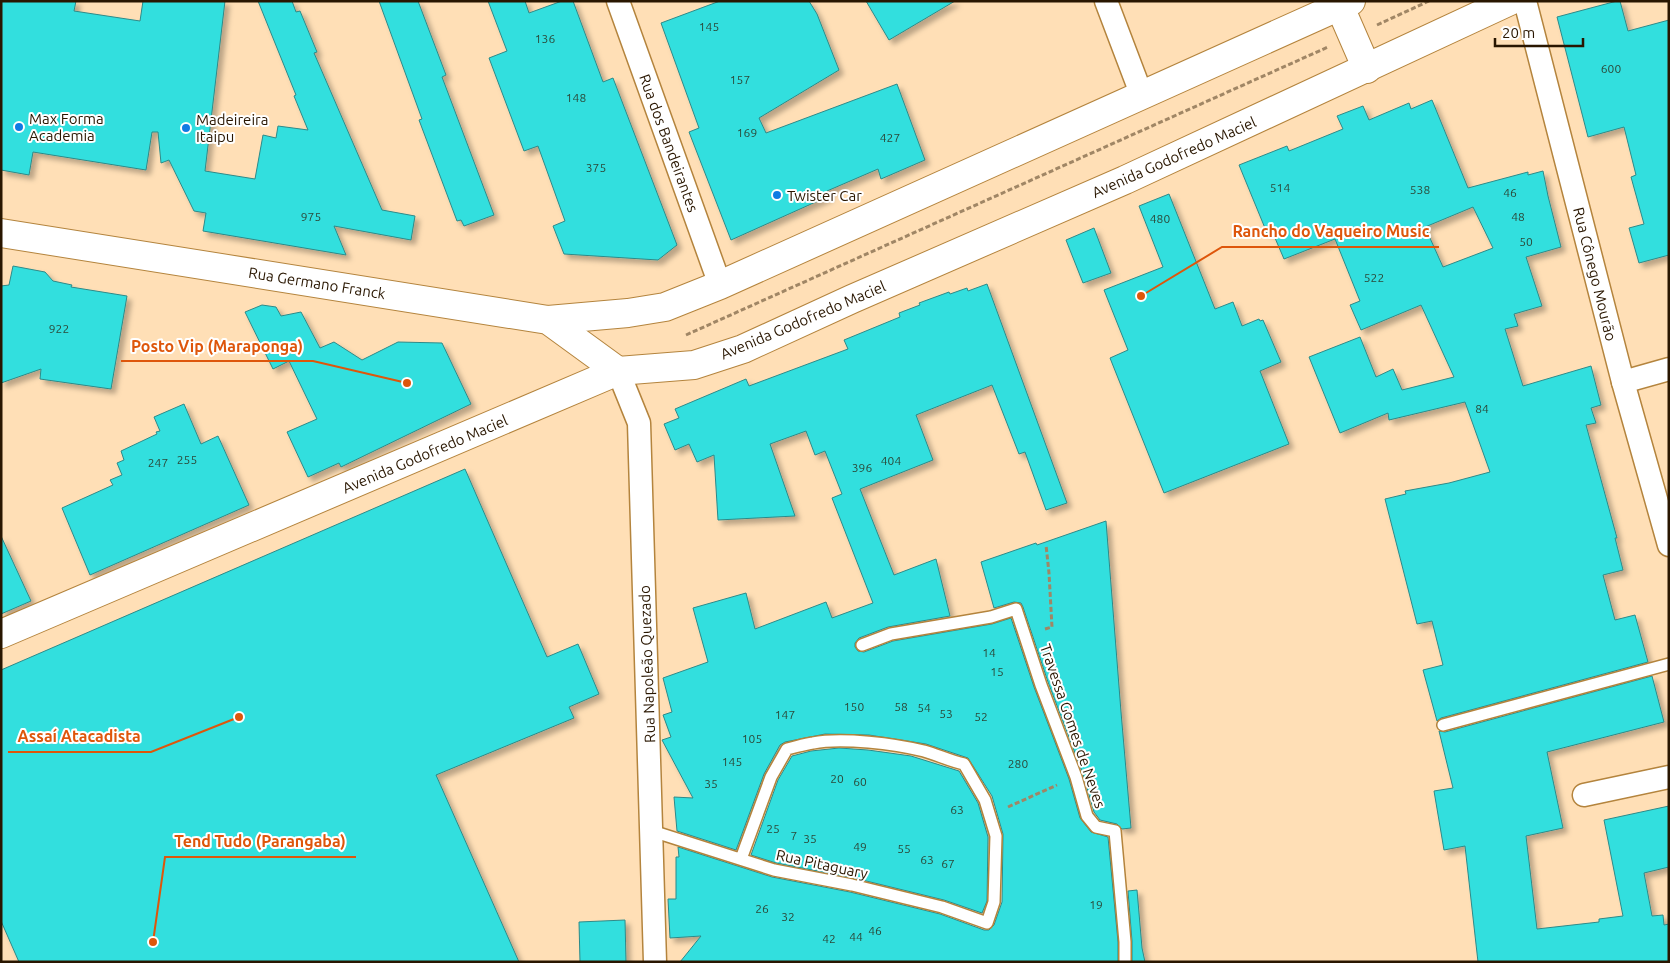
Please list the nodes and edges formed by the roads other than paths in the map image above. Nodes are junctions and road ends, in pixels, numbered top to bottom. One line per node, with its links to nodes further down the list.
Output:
1 (618, 1): 9 (street, Rua dos Bandeirantes)
2 (1106, 1): 7 (street)
3 (1510, 1): 6 (main road, Avenida Godofredo Maciel)
4 (1525, 1): 13 (street, Rua Cônego Mourão)
5 (1346, 4): 6 (main road); 7 (main road)
6 (1367, 69): 12 (main road, Avenida Godofredo Maciel)
7 (1142, 96): 9 (main road)
8 (1, 233): 10 (main road, Rua Germano Franck)
9 (720, 285): 10 (main road)
10 (548, 320): 12 (main road, Rua Germano Franck)
11 (1669, 369): 13 (street)
12 (618, 371): 15 (main road, Avenida Godofredo Maciel); 21 (street, Rua Napoleão Quezado)
13 (1623, 382): 14 (street, Rua Cônego Mourão)
14 (1669, 545)
15 (1, 634)
16 (862, 645): 24 (lane, Travessa Gomes de Neves)
17 (1669, 664): 18 (lane)
18 (1443, 725)
19 (1669, 777): 20 (street)
20 (1584, 796)
21 (652, 831): 22 (lane, Rua Pitaguary); 23 (street, Rua Napoleão Quezado)
22 (741, 859): 22 (lane, Rua Pitaguary)
23 (655, 962)
24 (1125, 962)

